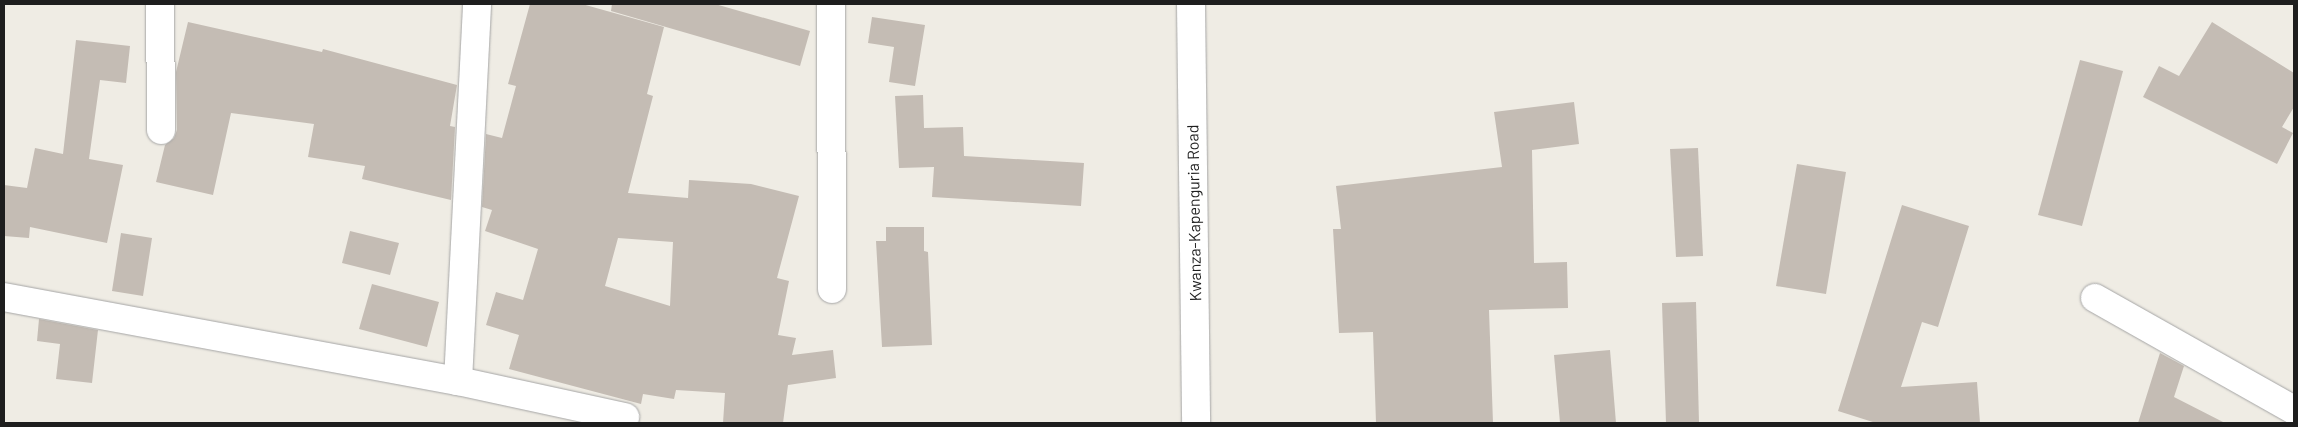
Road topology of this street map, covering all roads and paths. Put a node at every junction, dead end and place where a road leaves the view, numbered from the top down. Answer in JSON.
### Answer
{"nodes":[{"id":1,"x":160,"y":4,"type":"edge"},
{"id":2,"x":477,"y":4,"type":"edge"},
{"id":3,"x":831,"y":4,"type":"edge"},
{"id":4,"x":1191,"y":4,"type":"edge"},
{"id":5,"x":161,"y":130,"type":"dead end"},
{"id":6,"x":832,"y":289,"type":"dead end"},
{"id":7,"x":4,"y":297,"type":"edge"},
{"id":8,"x":2095,"y":298,"type":"dead end"},
{"id":9,"x":458,"y":381,"type":"junction"},
{"id":10,"x":2294,"y":410,"type":"edge"},
{"id":11,"x":625,"y":417,"type":"dead end"},
{"id":12,"x":1196,"y":423,"type":"edge"}],
"edges":[{"from":1,"to":5,"type":"street"},
{"from":2,"to":9,"type":"street"},
{"from":3,"to":6,"type":"street"},
{"from":4,"to":12,"type":"street","name":"Kwanza-Kapenguria Road"},
{"from":7,"to":9,"type":"street"},
{"from":8,"to":10,"type":"street"},
{"from":9,"to":11,"type":"street"}]}
